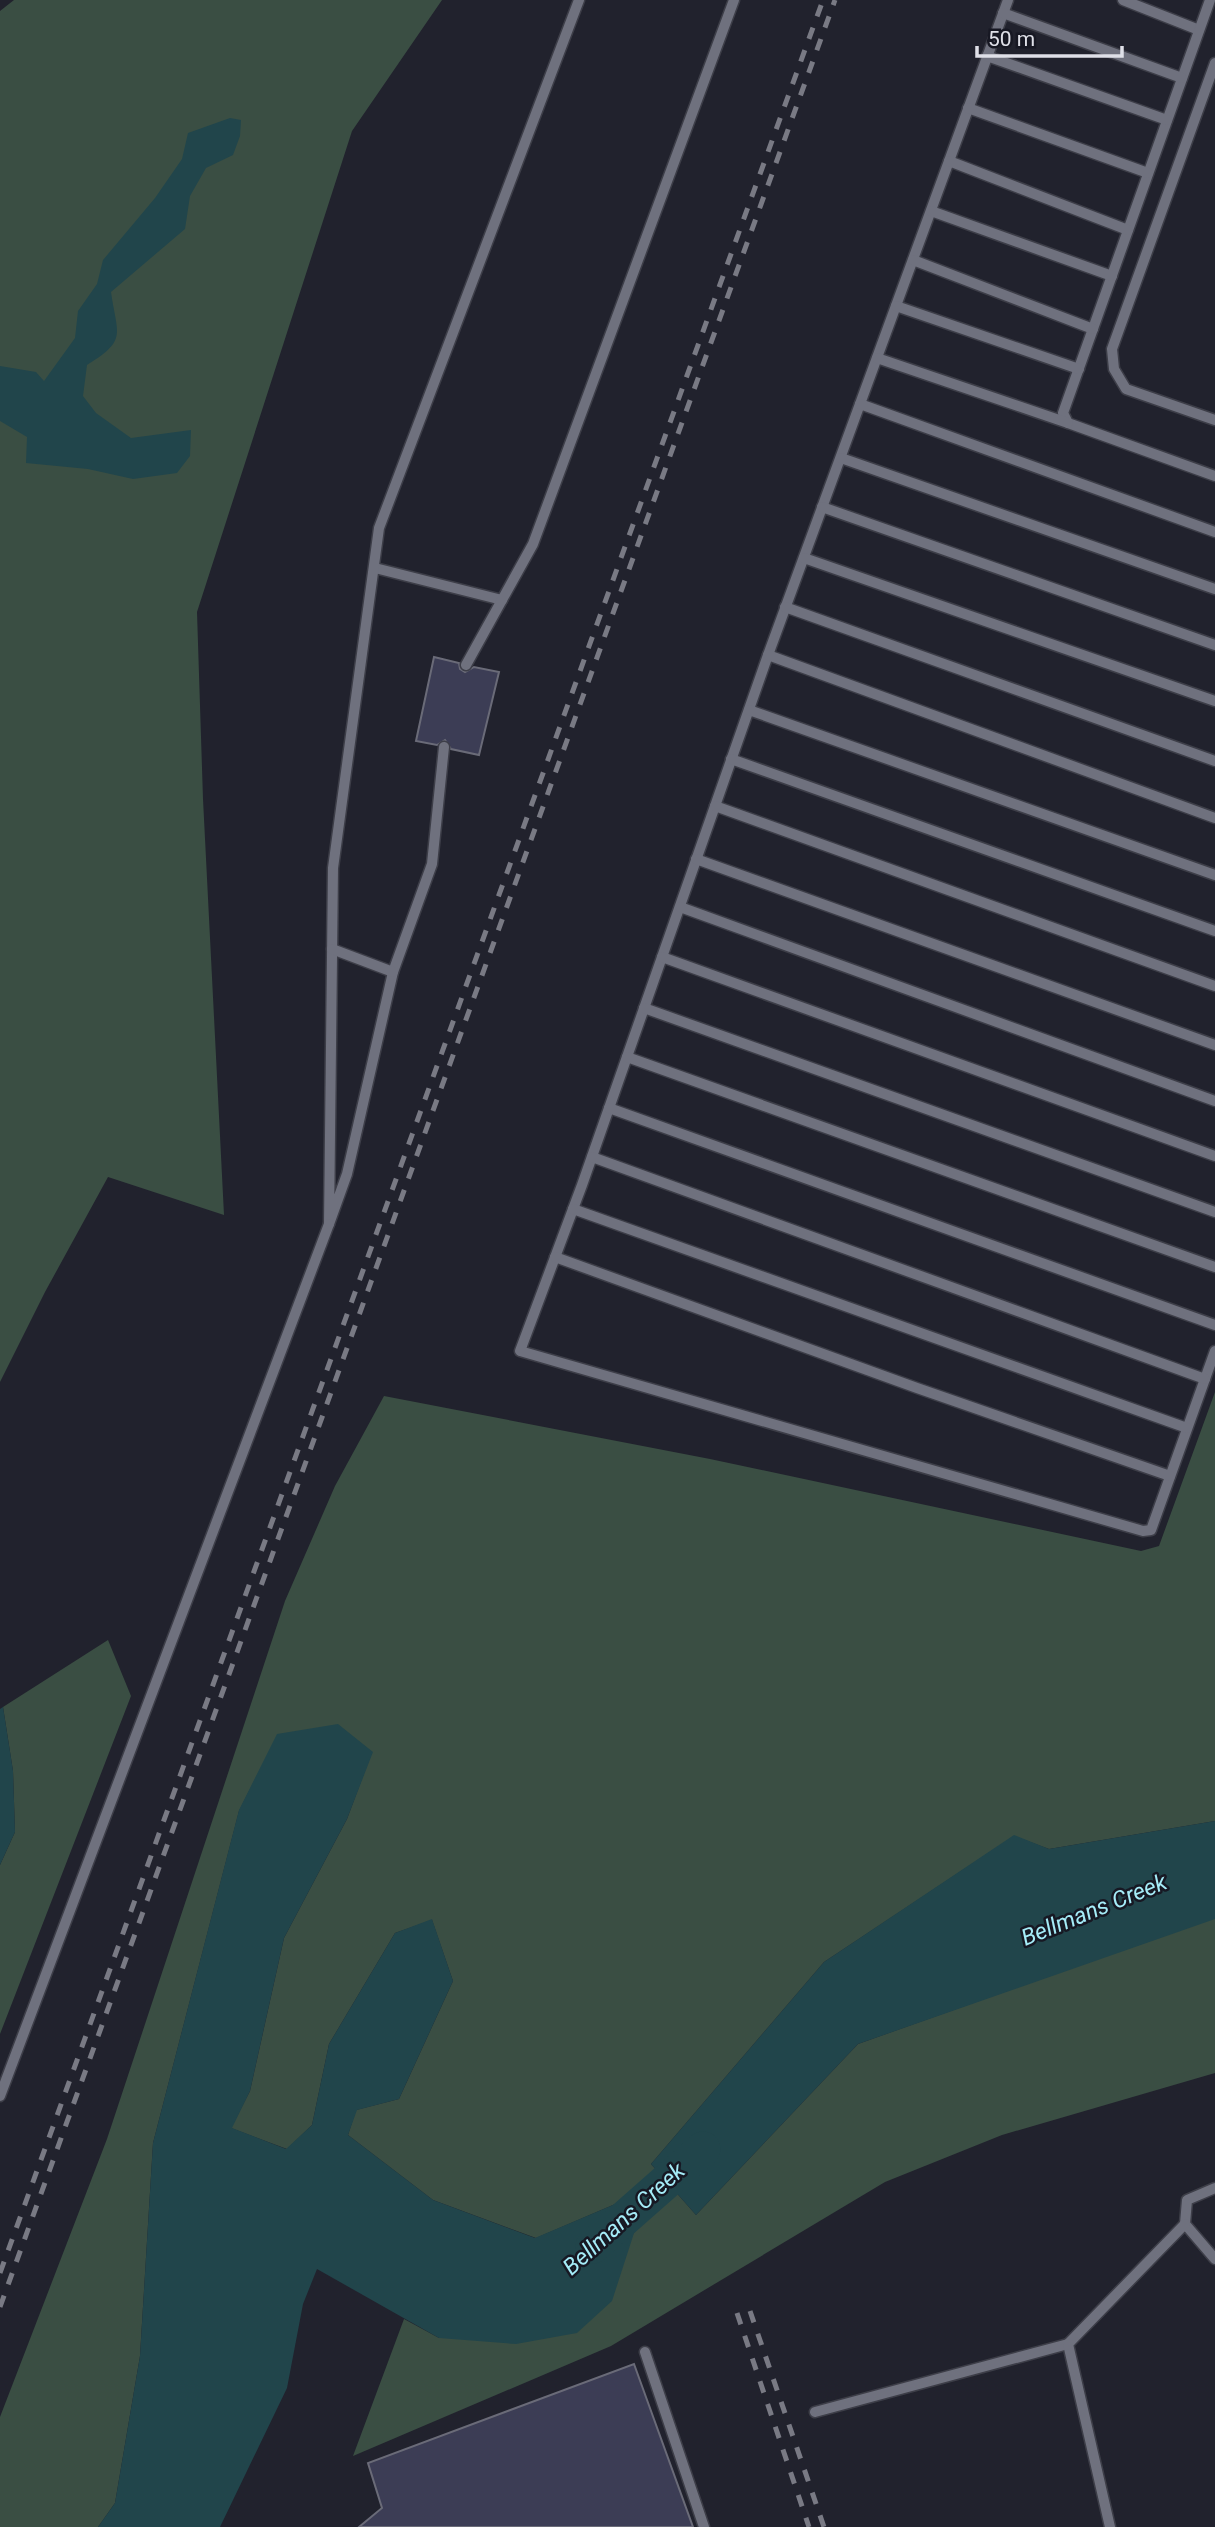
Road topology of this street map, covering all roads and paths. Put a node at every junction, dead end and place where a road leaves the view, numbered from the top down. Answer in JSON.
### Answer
{"nodes":[{"id":1,"x":579,"y":0,"type":"edge"},
{"id":2,"x":734,"y":0,"type":"edge"},
{"id":3,"x":1008,"y":0,"type":"edge"},
{"id":4,"x":1123,"y":0,"type":"edge"},
{"id":5,"x":1210,"y":0,"type":"edge"},
{"id":6,"x":1003,"y":13,"type":"junction"},
{"id":7,"x":1199,"y":30,"type":"junction"},
{"id":8,"x":988,"y":56,"type":"junction"},
{"id":9,"x":1215,"y":63,"type":"edge"},
{"id":10,"x":1182,"y":78,"type":"junction"},
{"id":11,"x":968,"y":108,"type":"junction"},
{"id":12,"x":1167,"y":120,"type":"junction"},
{"id":13,"x":949,"y":161,"type":"junction"},
{"id":14,"x":1148,"y":173,"type":"junction"},
{"id":15,"x":930,"y":211,"type":"junction"},
{"id":16,"x":1128,"y":230,"type":"junction"},
{"id":17,"x":913,"y":260,"type":"junction"},
{"id":18,"x":1112,"y":276,"type":"junction"},
{"id":19,"x":896,"y":306,"type":"junction"},
{"id":20,"x":1093,"y":329,"type":"junction"},
{"id":21,"x":877,"y":358,"type":"junction"},
{"id":22,"x":1079,"y":369,"type":"junction"},
{"id":23,"x":860,"y":404,"type":"junction"},
{"id":24,"x":1215,"y":420,"type":"edge"},
{"id":25,"x":1068,"y":423,"type":"junction"},
{"id":26,"x":841,"y":458,"type":"junction"},
{"id":27,"x":1215,"y":477,"type":"edge"},
{"id":28,"x":822,"y":507,"type":"junction"},
{"id":29,"x":1215,"y":532,"type":"edge"},
{"id":30,"x":804,"y":558,"type":"junction"},
{"id":31,"x":375,"y":568,"type":"junction"},
{"id":32,"x":1215,"y":589,"type":"edge"},
{"id":33,"x":502,"y":600,"type":"junction"},
{"id":34,"x":785,"y":607,"type":"junction"},
{"id":35,"x":1215,"y":645,"type":"edge"},
{"id":36,"x":768,"y":655,"type":"junction"},
{"id":37,"x":466,"y":665,"type":"dead end"},
{"id":38,"x":1215,"y":701,"type":"edge"},
{"id":39,"x":748,"y":710,"type":"junction"},
{"id":40,"x":444,"y":747,"type":"dead end"},
{"id":41,"x":731,"y":760,"type":"junction"},
{"id":42,"x":1215,"y":761,"type":"edge"},
{"id":43,"x":715,"y":806,"type":"junction"},
{"id":44,"x":1215,"y":818,"type":"edge"},
{"id":45,"x":696,"y":859,"type":"junction"},
{"id":46,"x":1215,"y":875,"type":"edge"},
{"id":47,"x":680,"y":907,"type":"junction"},
{"id":48,"x":1215,"y":931,"type":"edge"},
{"id":49,"x":332,"y":948,"type":"junction"},
{"id":50,"x":662,"y":957,"type":"junction"},
{"id":51,"x":393,"y":972,"type":"junction"},
{"id":52,"x":1215,"y":986,"type":"edge"},
{"id":53,"x":645,"y":1008,"type":"junction"},
{"id":54,"x":1215,"y":1045,"type":"edge"},
{"id":55,"x":627,"y":1057,"type":"junction"},
{"id":56,"x":1215,"y":1101,"type":"edge"},
{"id":57,"x":609,"y":1108,"type":"junction"},
{"id":58,"x":1215,"y":1156,"type":"edge"},
{"id":59,"x":592,"y":1157,"type":"junction"},
{"id":60,"x":573,"y":1209,"type":"junction"},
{"id":61,"x":1215,"y":1212,"type":"edge"},
{"id":62,"x":329,"y":1224,"type":"junction"},
{"id":63,"x":555,"y":1257,"type":"junction"},
{"id":64,"x":1215,"y":1267,"type":"edge"},
{"id":65,"x":1215,"y":1325,"type":"edge"},
{"id":66,"x":1215,"y":1351,"type":"edge"},
{"id":67,"x":1205,"y":1379,"type":"junction"},
{"id":68,"x":1188,"y":1428,"type":"junction"},
{"id":69,"x":1170,"y":1476,"type":"junction"},
{"id":70,"x":0,"y":2096,"type":"edge"},
{"id":71,"x":1215,"y":2188,"type":"edge"},
{"id":72,"x":1185,"y":2224,"type":"junction"},
{"id":73,"x":1215,"y":2259,"type":"edge"},
{"id":74,"x":1068,"y":2344,"type":"junction"},
{"id":75,"x":645,"y":2352,"type":"dead end"},
{"id":76,"x":815,"y":2412,"type":"dead end"},
{"id":77,"x":704,"y":2527,"type":"edge"},
{"id":78,"x":1110,"y":2527,"type":"edge"}],
"edges":[{"from":1,"to":31,"type":"lane"},
{"from":2,"to":33,"type":"lane"},
{"from":3,"to":6,"type":"lane"},
{"from":4,"to":7,"type":"lane"},
{"from":5,"to":7,"type":"lane"},
{"from":6,"to":8,"type":"lane"},
{"from":6,"to":10,"type":"lane"},
{"from":7,"to":10,"type":"lane"},
{"from":8,"to":11,"type":"lane"},
{"from":8,"to":12,"type":"lane"},
{"from":9,"to":24,"type":"lane"},
{"from":10,"to":12,"type":"lane"},
{"from":11,"to":13,"type":"lane"},
{"from":11,"to":14,"type":"lane"},
{"from":12,"to":14,"type":"lane"},
{"from":13,"to":15,"type":"lane"},
{"from":13,"to":16,"type":"lane"},
{"from":14,"to":16,"type":"lane"},
{"from":15,"to":17,"type":"lane"},
{"from":15,"to":18,"type":"lane"},
{"from":16,"to":18,"type":"lane"},
{"from":17,"to":19,"type":"lane"},
{"from":17,"to":20,"type":"lane"},
{"from":18,"to":20,"type":"lane"},
{"from":19,"to":21,"type":"lane"},
{"from":19,"to":22,"type":"lane"},
{"from":20,"to":22,"type":"lane"},
{"from":21,"to":23,"type":"lane"},
{"from":21,"to":25,"type":"lane"},
{"from":22,"to":25,"type":"lane"},
{"from":23,"to":26,"type":"lane"},
{"from":23,"to":29,"type":"lane"},
{"from":25,"to":27,"type":"lane"},
{"from":26,"to":28,"type":"lane"},
{"from":26,"to":32,"type":"lane"},
{"from":28,"to":30,"type":"lane"},
{"from":28,"to":35,"type":"lane"},
{"from":30,"to":34,"type":"lane"},
{"from":30,"to":38,"type":"lane"},
{"from":31,"to":33,"type":"lane"},
{"from":31,"to":49,"type":"lane"},
{"from":33,"to":37,"type":"lane"},
{"from":34,"to":36,"type":"lane"},
{"from":34,"to":42,"type":"lane"},
{"from":36,"to":39,"type":"lane"},
{"from":36,"to":44,"type":"lane"},
{"from":39,"to":41,"type":"lane"},
{"from":39,"to":46,"type":"lane"},
{"from":40,"to":51,"type":"lane"},
{"from":41,"to":43,"type":"lane"},
{"from":41,"to":48,"type":"lane"},
{"from":43,"to":45,"type":"lane"},
{"from":43,"to":52,"type":"lane"},
{"from":45,"to":47,"type":"lane"},
{"from":45,"to":54,"type":"lane"},
{"from":47,"to":50,"type":"lane"},
{"from":47,"to":56,"type":"lane"},
{"from":49,"to":51,"type":"lane"},
{"from":49,"to":62,"type":"lane"},
{"from":50,"to":53,"type":"lane"},
{"from":50,"to":58,"type":"lane"},
{"from":51,"to":62,"type":"lane"},
{"from":53,"to":55,"type":"lane"},
{"from":53,"to":61,"type":"lane"},
{"from":55,"to":57,"type":"lane"},
{"from":55,"to":64,"type":"lane"},
{"from":57,"to":59,"type":"lane"},
{"from":57,"to":65,"type":"lane"},
{"from":59,"to":60,"type":"lane"},
{"from":59,"to":67,"type":"lane"},
{"from":60,"to":63,"type":"lane"},
{"from":60,"to":68,"type":"lane"},
{"from":62,"to":70,"type":"lane"},
{"from":63,"to":69,"type":"lane"},
{"from":63,"to":69,"type":"lane"},
{"from":66,"to":67,"type":"lane"},
{"from":67,"to":68,"type":"lane"},
{"from":68,"to":69,"type":"lane"},
{"from":71,"to":72,"type":"lane"},
{"from":72,"to":73,"type":"lane"},
{"from":72,"to":74,"type":"lane"},
{"from":74,"to":76,"type":"lane"},
{"from":74,"to":78,"type":"lane"},
{"from":75,"to":77,"type":"lane"}]}
